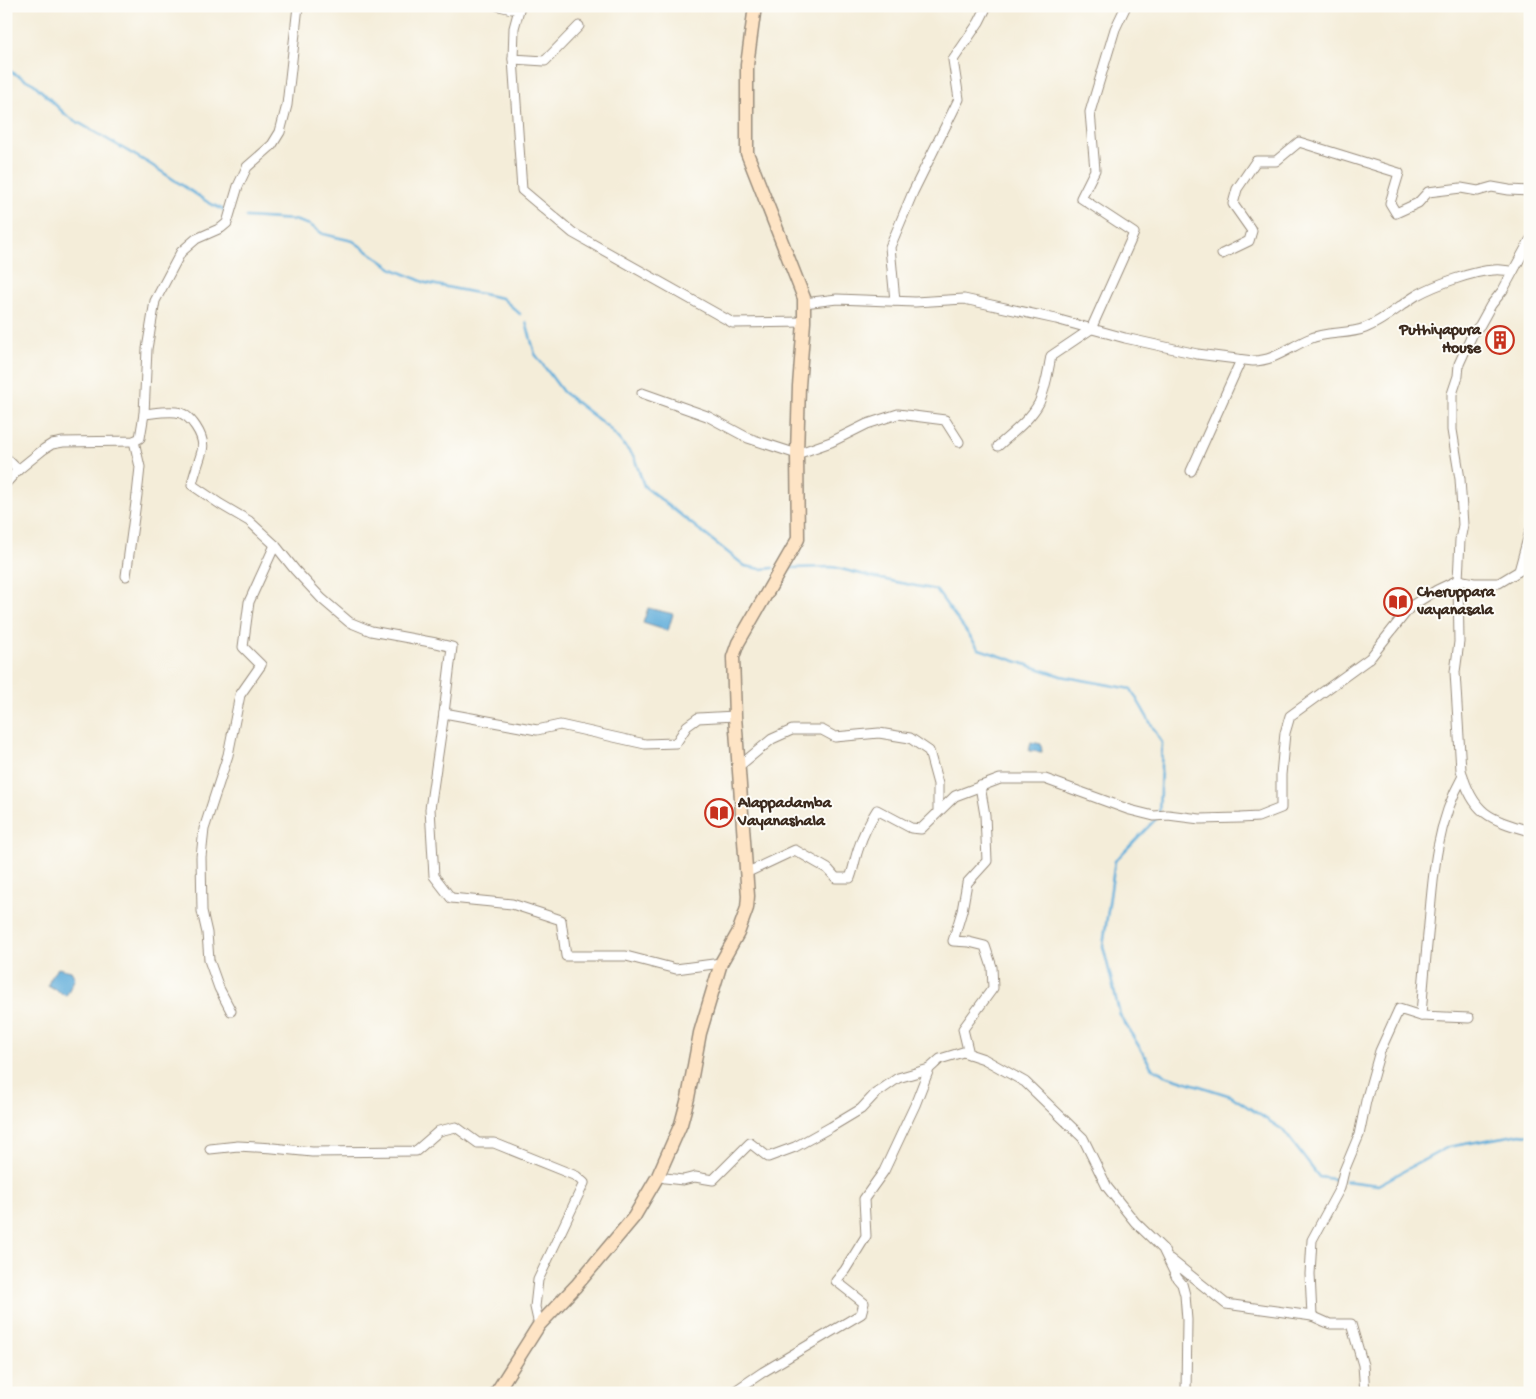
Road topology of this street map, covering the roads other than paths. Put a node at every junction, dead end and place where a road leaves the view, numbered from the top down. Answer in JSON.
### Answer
{"nodes":[{"id":1,"x":298,"y":6,"type":"edge"},
{"id":2,"x":499,"y":6,"type":"edge"},
{"id":3,"x":755,"y":6,"type":"edge"},
{"id":4,"x":987,"y":6,"type":"edge"},
{"id":5,"x":1126,"y":6,"type":"edge"},
{"id":6,"x":516,"y":8,"type":"edge"},
{"id":7,"x":579,"y":26,"type":"dead end"},
{"id":8,"x":513,"y":59,"type":"junction"},
{"id":9,"x":1530,"y":191,"type":"edge"},
{"id":10,"x":1530,"y":240,"type":"edge"},
{"id":11,"x":1222,"y":254,"type":"dead end"},
{"id":12,"x":1513,"y":272,"type":"junction"},
{"id":13,"x":895,"y":301,"type":"junction"},
{"id":14,"x":804,"y":303,"type":"junction"},
{"id":15,"x":804,"y":322,"type":"junction"},
{"id":16,"x":1091,"y":329,"type":"junction"},
{"id":17,"x":1241,"y":360,"type":"junction"},
{"id":18,"x":642,"y":393,"type":"dead end"},
{"id":19,"x":144,"y":414,"type":"junction"},
{"id":20,"x":134,"y":441,"type":"junction"},
{"id":21,"x":959,"y":442,"type":"dead end"},
{"id":22,"x":998,"y":446,"type":"dead end"},
{"id":23,"x":797,"y":454,"type":"junction"},
{"id":24,"x":6,"y":458,"type":"edge"},
{"id":25,"x":18,"y":470,"type":"junction"},
{"id":26,"x":1191,"y":470,"type":"dead end"},
{"id":27,"x":6,"y":483,"type":"edge"},
{"id":28,"x":1530,"y":531,"type":"edge"},
{"id":29,"x":275,"y":545,"type":"junction"},
{"id":30,"x":1520,"y":569,"type":"junction"},
{"id":31,"x":1530,"y":571,"type":"edge"},
{"id":32,"x":126,"y":576,"type":"dead end"},
{"id":33,"x":1458,"y":580,"type":"junction"},
{"id":34,"x":444,"y":712,"type":"junction"},
{"id":35,"x":735,"y":716,"type":"junction"},
{"id":36,"x":738,"y":767,"type":"junction"},
{"id":37,"x":1462,"y":776,"type":"junction"},
{"id":38,"x":980,"y":786,"type":"junction"},
{"id":39,"x":938,"y":811,"type":"junction"},
{"id":40,"x":1530,"y":831,"type":"edge"},
{"id":41,"x":746,"y":873,"type":"junction"},
{"id":42,"x":721,"y":963,"type":"junction"},
{"id":43,"x":231,"y":1011,"type":"dead end"},
{"id":44,"x":1421,"y":1016,"type":"junction"},
{"id":45,"x":1469,"y":1018,"type":"dead end"},
{"id":46,"x":969,"y":1054,"type":"junction"},
{"id":47,"x":929,"y":1069,"type":"junction"},
{"id":48,"x":210,"y":1149,"type":"dead end"},
{"id":49,"x":658,"y":1176,"type":"junction"},
{"id":50,"x":1166,"y":1256,"type":"junction"},
{"id":51,"x":1312,"y":1316,"type":"junction"},
{"id":52,"x":539,"y":1325,"type":"junction"},
{"id":53,"x":496,"y":1393,"type":"edge"},
{"id":54,"x":732,"y":1393,"type":"edge"},
{"id":55,"x":1186,"y":1393,"type":"edge"},
{"id":56,"x":1365,"y":1393,"type":"edge"}],
"edges":[{"from":1,"to":19,"type":"street"},
{"from":2,"to":6,"type":"street"},
{"from":3,"to":14,"type":"street"},
{"from":4,"to":13,"type":"street"},
{"from":5,"to":16,"type":"street"},
{"from":6,"to":8,"type":"street"},
{"from":7,"to":8,"type":"street"},
{"from":8,"to":15,"type":"street"},
{"from":9,"to":11,"type":"street"},
{"from":10,"to":12,"type":"street"},
{"from":12,"to":17,"type":"street"},
{"from":12,"to":33,"type":"street"},
{"from":13,"to":14,"type":"street"},
{"from":13,"to":16,"type":"street"},
{"from":14,"to":15,"type":"street"},
{"from":15,"to":23,"type":"street"},
{"from":16,"to":17,"type":"street"},
{"from":16,"to":22,"type":"street"},
{"from":17,"to":26,"type":"street"},
{"from":18,"to":23,"type":"street"},
{"from":19,"to":20,"type":"street"},
{"from":19,"to":29,"type":"street"},
{"from":20,"to":25,"type":"street"},
{"from":20,"to":32,"type":"street"},
{"from":21,"to":23,"type":"street"},
{"from":23,"to":35,"type":"street"},
{"from":24,"to":25,"type":"street"},
{"from":25,"to":27,"type":"street"},
{"from":28,"to":30,"type":"street"},
{"from":29,"to":34,"type":"street"},
{"from":29,"to":43,"type":"street"},
{"from":30,"to":31,"type":"street"},
{"from":30,"to":33,"type":"street"},
{"from":33,"to":37,"type":"street"},
{"from":33,"to":38,"type":"street"},
{"from":34,"to":35,"type":"street"},
{"from":34,"to":42,"type":"street"},
{"from":35,"to":36,"type":"street"},
{"from":36,"to":39,"type":"street"},
{"from":36,"to":41,"type":"street"},
{"from":37,"to":40,"type":"street"},
{"from":37,"to":44,"type":"street"},
{"from":38,"to":39,"type":"street"},
{"from":38,"to":46,"type":"street"},
{"from":39,"to":41,"type":"street"},
{"from":41,"to":42,"type":"street"},
{"from":42,"to":49,"type":"street"},
{"from":44,"to":45,"type":"street"},
{"from":44,"to":51,"type":"street"},
{"from":46,"to":47,"type":"street"},
{"from":46,"to":50,"type":"street"},
{"from":47,"to":49,"type":"street"},
{"from":47,"to":54,"type":"street"},
{"from":48,"to":52,"type":"street"},
{"from":49,"to":52,"type":"street"},
{"from":50,"to":51,"type":"street"},
{"from":50,"to":55,"type":"street"},
{"from":51,"to":56,"type":"street"},
{"from":52,"to":53,"type":"street"}]}
